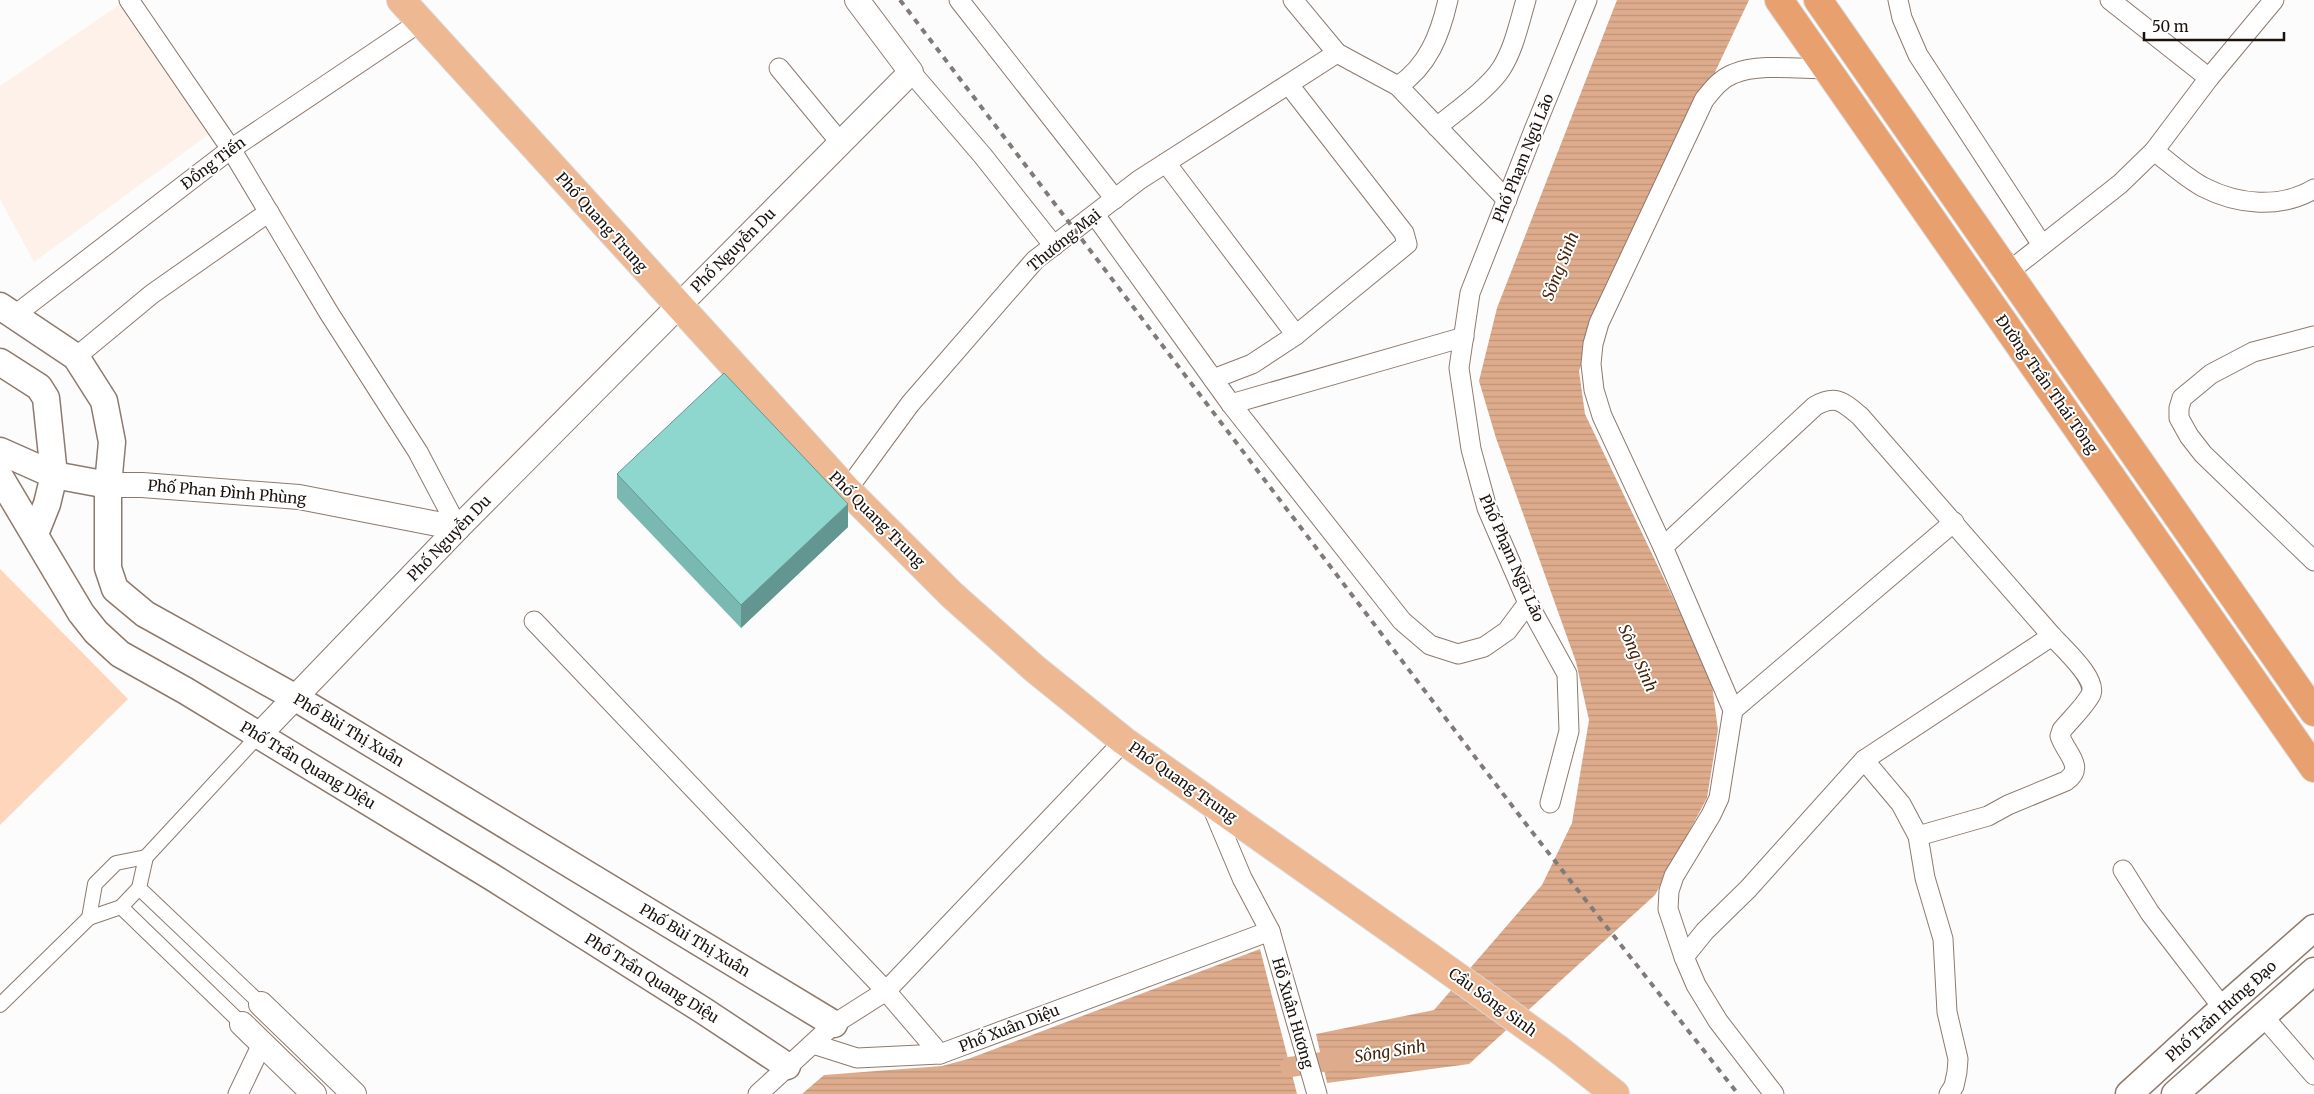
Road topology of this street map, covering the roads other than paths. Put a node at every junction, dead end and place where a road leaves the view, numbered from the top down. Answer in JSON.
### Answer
{"nodes":[{"id":1,"x":128,"y":0,"type":"edge"},
{"id":2,"x":401,"y":0,"type":"edge"},
{"id":3,"x":858,"y":0,"type":"edge"},
{"id":4,"x":959,"y":0,"type":"edge"},
{"id":5,"x":1294,"y":0,"type":"edge"},
{"id":6,"x":1448,"y":0,"type":"edge"},
{"id":7,"x":1526,"y":0,"type":"edge"},
{"id":8,"x":1588,"y":0,"type":"edge"},
{"id":9,"x":1818,"y":0,"type":"edge"},
{"id":10,"x":1898,"y":0,"type":"edge"},
{"id":11,"x":2110,"y":0,"type":"edge"},
{"id":12,"x":2274,"y":0,"type":"edge"},
{"id":13,"x":1780,"y":2,"type":"edge"},
{"id":14,"x":420,"y":22,"type":"junction"},
{"id":15,"x":1338,"y":53,"type":"junction"},
{"id":16,"x":779,"y":68,"type":"dead end"},
{"id":17,"x":1827,"y":69,"type":"junction"},
{"id":18,"x":911,"y":72,"type":"junction"},
{"id":19,"x":2209,"y":78,"type":"junction"},
{"id":20,"x":1289,"y":85,"type":"junction"},
{"id":21,"x":1398,"y":86,"type":"junction"},
{"id":22,"x":1437,"y":127,"type":"junction"},
{"id":23,"x":840,"y":142,"type":"junction"},
{"id":24,"x":231,"y":148,"type":"junction"},
{"id":25,"x":2154,"y":150,"type":"junction"},
{"id":26,"x":1166,"y":163,"type":"junction"},
{"id":27,"x":2314,"y":190,"type":"edge"},
{"id":28,"x":1115,"y":199,"type":"junction"},
{"id":29,"x":1507,"y":200,"type":"junction"},
{"id":30,"x":269,"y":212,"type":"junction"},
{"id":31,"x":1095,"y":215,"type":"junction"},
{"id":32,"x":2042,"y":245,"type":"junction"},
{"id":33,"x":1054,"y":246,"type":"junction"},
{"id":34,"x":2006,"y":273,"type":"junction"},
{"id":35,"x":677,"y":306,"type":"junction"},
{"id":36,"x":8,"y":310,"type":"edge"},
{"id":37,"x":1296,"y":335,"type":"junction"},
{"id":38,"x":2314,"y":336,"type":"edge"},
{"id":39,"x":1464,"y":337,"type":"junction"},
{"id":40,"x":76,"y":357,"type":"junction"},
{"id":41,"x":0,"y":362,"type":"edge"},
{"id":42,"x":1213,"y":379,"type":"junction"},
{"id":43,"x":1231,"y":404,"type":"junction"},
{"id":44,"x":0,"y":450,"type":"edge"},
{"id":45,"x":54,"y":475,"type":"junction"},
{"id":46,"x":0,"y":477,"type":"edge"},
{"id":47,"x":108,"y":485,"type":"junction"},
{"id":48,"x":847,"y":490,"type":"junction"},
{"id":49,"x":0,"y":498,"type":"edge"},
{"id":50,"x":1954,"y":522,"type":"junction"},
{"id":51,"x":29,"y":524,"type":"junction"},
{"id":52,"x":458,"y":528,"type":"junction"},
{"id":53,"x":1663,"y":547,"type":"junction"},
{"id":54,"x":2314,"y":561,"type":"edge"},
{"id":55,"x":1528,"y":603,"type":"junction"},
{"id":56,"x":534,"y":621,"type":"dead end"},
{"id":57,"x":2052,"y":636,"type":"junction"},
{"id":58,"x":296,"y":698,"type":"junction"},
{"id":59,"x":1733,"y":710,"type":"junction"},
{"id":60,"x":2314,"y":712,"type":"edge"},
{"id":61,"x":260,"y":735,"type":"junction"},
{"id":62,"x":1124,"y":741,"type":"junction"},
{"id":63,"x":1864,"y":760,"type":"junction"},
{"id":64,"x":2314,"y":768,"type":"edge"},
{"id":65,"x":1208,"y":799,"type":"junction"},
{"id":66,"x":1550,"y":803,"type":"dead end"},
{"id":67,"x":1918,"y":836,"type":"junction"},
{"id":68,"x":146,"y":857,"type":"junction"},
{"id":69,"x":2123,"y":870,"type":"dead end"},
{"id":70,"x":139,"y":888,"type":"junction"},
{"id":71,"x":121,"y":907,"type":"junction"},
{"id":72,"x":89,"y":918,"type":"junction"},
{"id":73,"x":2314,"y":928,"type":"edge"},
{"id":74,"x":1270,"y":931,"type":"junction"},
{"id":75,"x":1427,"y":955,"type":"joint"},
{"id":76,"x":1684,"y":957,"type":"junction"},
{"id":77,"x":2314,"y":970,"type":"edge"},
{"id":78,"x":886,"y":991,"type":"junction"},
{"id":79,"x":261,"y":1004,"type":"joint"},
{"id":80,"x":0,"y":1005,"type":"edge"},
{"id":81,"x":2223,"y":1008,"type":"junction"},
{"id":82,"x":2263,"y":1016,"type":"junction"},
{"id":83,"x":242,"y":1024,"type":"joint"},
{"id":84,"x":834,"y":1024,"type":"junction"},
{"id":85,"x":301,"y":1043,"type":"junction"},
{"id":86,"x":262,"y":1044,"type":"junction"},
{"id":87,"x":813,"y":1044,"type":"junction"},
{"id":88,"x":940,"y":1054,"type":"junction"},
{"id":89,"x":858,"y":1058,"type":"junction"},
{"id":90,"x":283,"y":1065,"type":"junction"},
{"id":91,"x":787,"y":1066,"type":"junction"},
{"id":92,"x":2314,"y":1075,"type":"edge"},
{"id":93,"x":1314,"y":1086,"type":"edge"},
{"id":94,"x":308,"y":1091,"type":"edge"},
{"id":95,"x":238,"y":1094,"type":"edge"},
{"id":96,"x":354,"y":1094,"type":"edge"},
{"id":97,"x":758,"y":1094,"type":"edge"},
{"id":98,"x":1615,"y":1094,"type":"edge"},
{"id":99,"x":1774,"y":1094,"type":"edge"},
{"id":100,"x":1949,"y":1094,"type":"edge"},
{"id":101,"x":2129,"y":1094,"type":"edge"},
{"id":102,"x":2175,"y":1094,"type":"edge"}],
"edges":[{"from":1,"to":24,"type":"street"},
{"from":2,"to":14,"type":"main road","name":"Phố Quang Trung"},
{"from":3,"to":18,"type":"street"},
{"from":4,"to":28,"type":"street"},
{"from":5,"to":15,"type":"street"},
{"from":6,"to":21,"type":"street"},
{"from":7,"to":22,"type":"street"},
{"from":8,"to":29,"type":"street","name":"Phố Phạm Ngũ Lão"},
{"from":9,"to":34,"type":"highway","name":"Đường Trần Thái Tông"},
{"from":10,"to":32,"type":"street"},
{"from":11,"to":19,"type":"street"},
{"from":12,"to":19,"type":"street"},
{"from":13,"to":17,"type":"highway","name":"Đường Trần Thái Tông"},
{"from":14,"to":24,"type":"street","name":"Đồng Tiến"},
{"from":14,"to":35,"type":"main road","name":"Phố Quang Trung"},
{"from":15,"to":20,"type":"street","name":"Thương Mại"},
{"from":15,"to":21,"type":"street"},
{"from":16,"to":23,"type":"street"},
{"from":17,"to":53,"type":"street"},
{"from":17,"to":64,"type":"highway","name":"Đường Trần Thái Tông"},
{"from":18,"to":23,"type":"street","name":"Phố Nguyễn Du"},
{"from":18,"to":33,"type":"street"},
{"from":19,"to":25,"type":"street"},
{"from":20,"to":26,"type":"street","name":"Thương Mại"},
{"from":20,"to":37,"type":"street"},
{"from":21,"to":22,"type":"street"},
{"from":22,"to":29,"type":"street"},
{"from":23,"to":35,"type":"street","name":"Phố Nguyễn Du"},
{"from":24,"to":30,"type":"street"},
{"from":24,"to":36,"type":"street","name":"Đồng Tiến"},
{"from":25,"to":27,"type":"street"},
{"from":25,"to":32,"type":"street"},
{"from":26,"to":28,"type":"street","name":"Thương Mại"},
{"from":26,"to":37,"type":"street"},
{"from":28,"to":31,"type":"street","name":"Thương Mại"},
{"from":29,"to":39,"type":"street","name":"Phố Phạm Ngũ Lão"},
{"from":30,"to":40,"type":"street"},
{"from":30,"to":52,"type":"street"},
{"from":31,"to":33,"type":"street","name":"Thương Mại"},
{"from":31,"to":42,"type":"street"},
{"from":32,"to":34,"type":"street"},
{"from":33,"to":48,"type":"street","name":"Thương Mại"},
{"from":34,"to":60,"type":"highway","name":"Đường Trần Thái Tông"},
{"from":35,"to":48,"type":"main road","name":"Phố Quang Trung"},
{"from":35,"to":52,"type":"street","name":"Phố Nguyễn Du"},
{"from":36,"to":40,"type":"main road","name":"Phố Bùi Thị Xuân"},
{"from":37,"to":42,"type":"street"},
{"from":38,"to":54,"type":"street"},
{"from":39,"to":43,"type":"street"},
{"from":39,"to":55,"type":"street","name":"Phố Phạm Ngũ Lão"},
{"from":40,"to":47,"type":"main road","name":"Phố Bùi Thị Xuân"},
{"from":41,"to":45,"type":"main road"},
{"from":42,"to":43,"type":"street"},
{"from":43,"to":55,"type":"street"},
{"from":44,"to":45,"type":"main road","name":"Phố Phan Đình Phùng"},
{"from":45,"to":47,"type":"main road","name":"Phố Phan Đình Phùng"},
{"from":45,"to":51,"type":"main road"},
{"from":46,"to":51,"type":"main road","name":"Phố Trần Quang Diệu"},
{"from":47,"to":52,"type":"street","name":"Phố Phan Đình Phùng"},
{"from":47,"to":58,"type":"main road","name":"Phố Bùi Thị Xuân"},
{"from":48,"to":62,"type":"main road","name":"Phố Quang Trung"},
{"from":49,"to":51,"type":"main road"},
{"from":50,"to":53,"type":"street"},
{"from":50,"to":57,"type":"street"},
{"from":50,"to":59,"type":"street"},
{"from":51,"to":61,"type":"main road","name":"Phố Trần Quang Diệu"},
{"from":52,"to":58,"type":"street","name":"Phố Nguyễn Du"},
{"from":53,"to":59,"type":"street"},
{"from":55,"to":66,"type":"street","name":"Phố Phạm Ngũ Lão"},
{"from":56,"to":78,"type":"street"},
{"from":57,"to":63,"type":"street"},
{"from":57,"to":67,"type":"street"},
{"from":58,"to":61,"type":"street","name":"Phố Nguyễn Du"},
{"from":58,"to":84,"type":"main road","name":"Phố Bùi Thị Xuân"},
{"from":59,"to":76,"type":"street"},
{"from":61,"to":68,"type":"street","name":"Phố Nguyễn Du"},
{"from":61,"to":91,"type":"main road","name":"Phố Trần Quang Diệu"},
{"from":62,"to":65,"type":"main road","name":"Phố Quang Trung"},
{"from":62,"to":78,"type":"street"},
{"from":63,"to":67,"type":"street"},
{"from":63,"to":76,"type":"street"},
{"from":65,"to":74,"type":"street","name":"Hồ Xuân Hương"},
{"from":65,"to":75,"type":"main road","name":"Phố Quang Trung"},
{"from":67,"to":100,"type":"street"},
{"from":68,"to":70,"type":"street"},
{"from":68,"to":72,"type":"street"},
{"from":69,"to":81,"type":"street"},
{"from":70,"to":71,"type":"street"},
{"from":70,"to":79,"type":"street"},
{"from":71,"to":72,"type":"street"},
{"from":71,"to":83,"type":"street"},
{"from":72,"to":80,"type":"street"},
{"from":73,"to":81,"type":"main road","name":"Phố Trần Hưng Đạo"},
{"from":74,"to":88,"type":"street","name":"Phố Xuân Diệu"},
{"from":74,"to":93,"type":"street","name":"Hồ Xuân Hương"},
{"from":75,"to":98,"type":"main road","name":"Cầu Sông Sinh"},
{"from":76,"to":99,"type":"street"},
{"from":77,"to":82,"type":"main road","name":"Phố Trần Hưng Đạo"},
{"from":78,"to":84,"type":"street"},
{"from":78,"to":88,"type":"street"},
{"from":79,"to":85,"type":"street"},
{"from":81,"to":101,"type":"main road","name":"Phố Trần Hưng Đạo"},
{"from":82,"to":92,"type":"street"},
{"from":82,"to":102,"type":"main road","name":"Phố Trần Hưng Đạo"},
{"from":83,"to":86,"type":"street"},
{"from":84,"to":87,"type":"street"},
{"from":84,"to":89,"type":"street","name":"Phố Bùi Thị Xuân"},
{"from":85,"to":90,"type":"street"},
{"from":85,"to":96,"type":"street"},
{"from":86,"to":90,"type":"street"},
{"from":86,"to":95,"type":"street"},
{"from":87,"to":89,"type":"street","name":"Phố Xuân Diệu"},
{"from":87,"to":91,"type":"street"},
{"from":88,"to":89,"type":"street","name":"Phố Xuân Diệu"},
{"from":90,"to":94,"type":"street"},
{"from":91,"to":97,"type":"street"}]}
